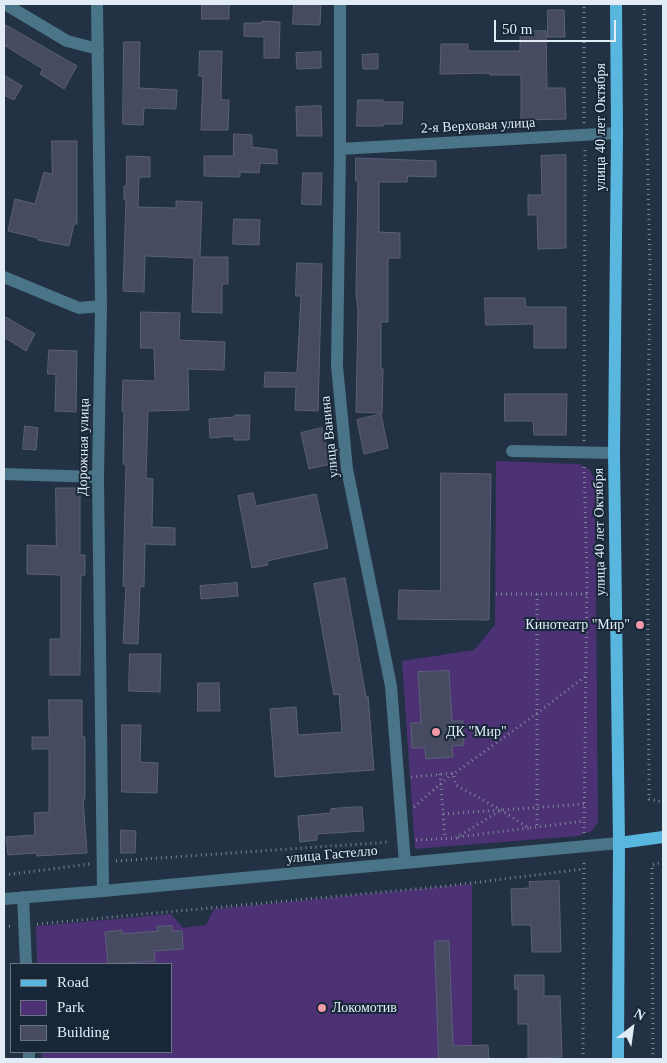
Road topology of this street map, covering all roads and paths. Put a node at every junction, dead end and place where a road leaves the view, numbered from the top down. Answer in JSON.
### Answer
{"nodes":[{"id":1,"x":5,"y":4,"type":"edge"},
{"id":2,"x":97,"y":4,"type":"edge"},
{"id":3,"x":340,"y":4,"type":"edge"},
{"id":4,"x":584,"y":4,"type":"edge"},
{"id":5,"x":616,"y":4,"type":"edge"},
{"id":6,"x":644,"y":4,"type":"edge"},
{"id":7,"x":98,"y":49,"type":"junction"},
{"id":8,"x":616,"y":133,"type":"junction"},
{"id":9,"x":584,"y":135,"type":"junction"},
{"id":10,"x":340,"y":149,"type":"junction"},
{"id":11,"x":4,"y":277,"type":"edge"},
{"id":12,"x":101,"y":306,"type":"junction"},
{"id":13,"x":512,"y":451,"type":"dead end"},
{"id":14,"x":584,"y":452,"type":"junction"},
{"id":15,"x":614,"y":453,"type":"junction"},
{"id":16,"x":4,"y":474,"type":"edge"},
{"id":17,"x":98,"y":477,"type":"junction"},
{"id":18,"x":496,"y":594,"type":"dead end"},
{"id":19,"x":537,"y":594,"type":"junction"},
{"id":20,"x":587,"y":594,"type":"junction"},
{"id":21,"x":587,"y":675,"type":"junction"},
{"id":22,"x":536,"y":714,"type":"junction"},
{"id":23,"x":453,"y":773,"type":"junction"},
{"id":24,"x":440,"y":774,"type":"junction"},
{"id":25,"x":398,"y":778,"type":"junction"},
{"id":26,"x":441,"y":784,"type":"junction"},
{"id":27,"x":663,"y":802,"type":"edge"},
{"id":28,"x":584,"y":804,"type":"junction"},
{"id":29,"x":536,"y":808,"type":"junction"},
{"id":30,"x":501,"y":810,"type":"junction"},
{"id":31,"x":443,"y":814,"type":"junction"},
{"id":32,"x":402,"y":818,"type":"junction"},
{"id":33,"x":584,"y":821,"type":"junction"},
{"id":34,"x":537,"y":827,"type":"junction"},
{"id":35,"x":529,"y":828,"type":"junction"},
{"id":36,"x":663,"y":837,"type":"edge"},
{"id":37,"x":445,"y":838,"type":"junction"},
{"id":38,"x":456,"y":838,"type":"junction"},
{"id":39,"x":404,"y":841,"type":"junction"},
{"id":40,"x":619,"y":843,"type":"junction"},
{"id":41,"x":584,"y":847,"type":"junction"},
{"id":42,"x":102,"y":862,"type":"junction"},
{"id":43,"x":663,"y":862,"type":"edge"},
{"id":44,"x":405,"y":863,"type":"junction"},
{"id":45,"x":584,"y":870,"type":"junction"},
{"id":46,"x":4,"y":875,"type":"edge"},
{"id":47,"x":103,"y":891,"type":"junction"},
{"id":48,"x":23,"y":897,"type":"junction"},
{"id":49,"x":4,"y":899,"type":"edge"},
{"id":50,"x":24,"y":925,"type":"junction"},
{"id":51,"x":4,"y":927,"type":"edge"},
{"id":52,"x":26,"y":963,"type":"edge"},
{"id":53,"x":583,"y":1059,"type":"edge"},
{"id":54,"x":618,"y":1059,"type":"edge"},
{"id":55,"x":653,"y":1059,"type":"edge"}],
"edges":[{"from":1,"to":7,"type":"street"},
{"from":2,"to":7,"type":"street","name":"Дорожная улица"},
{"from":3,"to":10,"type":"street","name":"улица Ванина"},
{"from":4,"to":9,"type":"path"},
{"from":5,"to":8,"type":"main road","name":"улица 40 лет Октября"},
{"from":6,"to":27,"type":"path"},
{"from":7,"to":12,"type":"street","name":"Дорожная улица"},
{"from":8,"to":9,"type":"street","name":"2-я Верховая улица"},
{"from":8,"to":15,"type":"main road","name":"улица 40 лет Октября"},
{"from":9,"to":10,"type":"street","name":"2-я Верховая улица"},
{"from":9,"to":14,"type":"path"},
{"from":10,"to":25,"type":"street","name":"улица Ванина"},
{"from":11,"to":12,"type":"street"},
{"from":12,"to":17,"type":"street","name":"Дорожная улица"},
{"from":13,"to":14,"type":"street"},
{"from":14,"to":15,"type":"street"},
{"from":14,"to":20,"type":"path"},
{"from":15,"to":40,"type":"main road","name":"улица 40 лет Октября"},
{"from":16,"to":17,"type":"street"},
{"from":17,"to":42,"type":"street","name":"Дорожная улица"},
{"from":18,"to":19,"type":"path"},
{"from":19,"to":20,"type":"path"},
{"from":19,"to":22,"type":"path"},
{"from":20,"to":21,"type":"path"},
{"from":21,"to":22,"type":"path"},
{"from":21,"to":28,"type":"path"},
{"from":22,"to":23,"type":"path"},
{"from":22,"to":29,"type":"path"},
{"from":23,"to":24,"type":"path"},
{"from":23,"to":26,"type":"path"},
{"from":23,"to":30,"type":"path"},
{"from":24,"to":25,"type":"path"},
{"from":24,"to":26,"type":"path"},
{"from":25,"to":32,"type":"street","name":"улица Ванина"},
{"from":26,"to":31,"type":"path"},
{"from":26,"to":32,"type":"path"},
{"from":28,"to":29,"type":"path"},
{"from":28,"to":33,"type":"path"},
{"from":29,"to":30,"type":"path"},
{"from":29,"to":34,"type":"path"},
{"from":30,"to":31,"type":"path"},
{"from":30,"to":35,"type":"path"},
{"from":30,"to":38,"type":"path"},
{"from":31,"to":37,"type":"path"},
{"from":32,"to":39,"type":"street","name":"улица Ванина"},
{"from":33,"to":34,"type":"path"},
{"from":33,"to":41,"type":"path"},
{"from":34,"to":35,"type":"path"},
{"from":35,"to":38,"type":"path"},
{"from":36,"to":40,"type":"main road","name":"улица Гастелло"},
{"from":37,"to":38,"type":"path"},
{"from":37,"to":39,"type":"path"},
{"from":39,"to":42,"type":"path"},
{"from":39,"to":44,"type":"street","name":"улица Ванина"},
{"from":40,"to":41,"type":"street","name":"улица Гастелло"},
{"from":40,"to":54,"type":"main road","name":"улица 40 лет Октября"},
{"from":41,"to":44,"type":"street","name":"улица Гастелло"},
{"from":41,"to":45,"type":"path"},
{"from":42,"to":46,"type":"path"},
{"from":42,"to":47,"type":"street","name":"Дорожная улица"},
{"from":43,"to":55,"type":"path"},
{"from":44,"to":47,"type":"street","name":"улица Гастелло"},
{"from":45,"to":50,"type":"path"},
{"from":45,"to":53,"type":"path"},
{"from":47,"to":48,"type":"street","name":"улица Гастелло"},
{"from":48,"to":49,"type":"street","name":"улица Гастелло"},
{"from":48,"to":50,"type":"street"},
{"from":50,"to":51,"type":"path"},
{"from":50,"to":52,"type":"street"}]}
